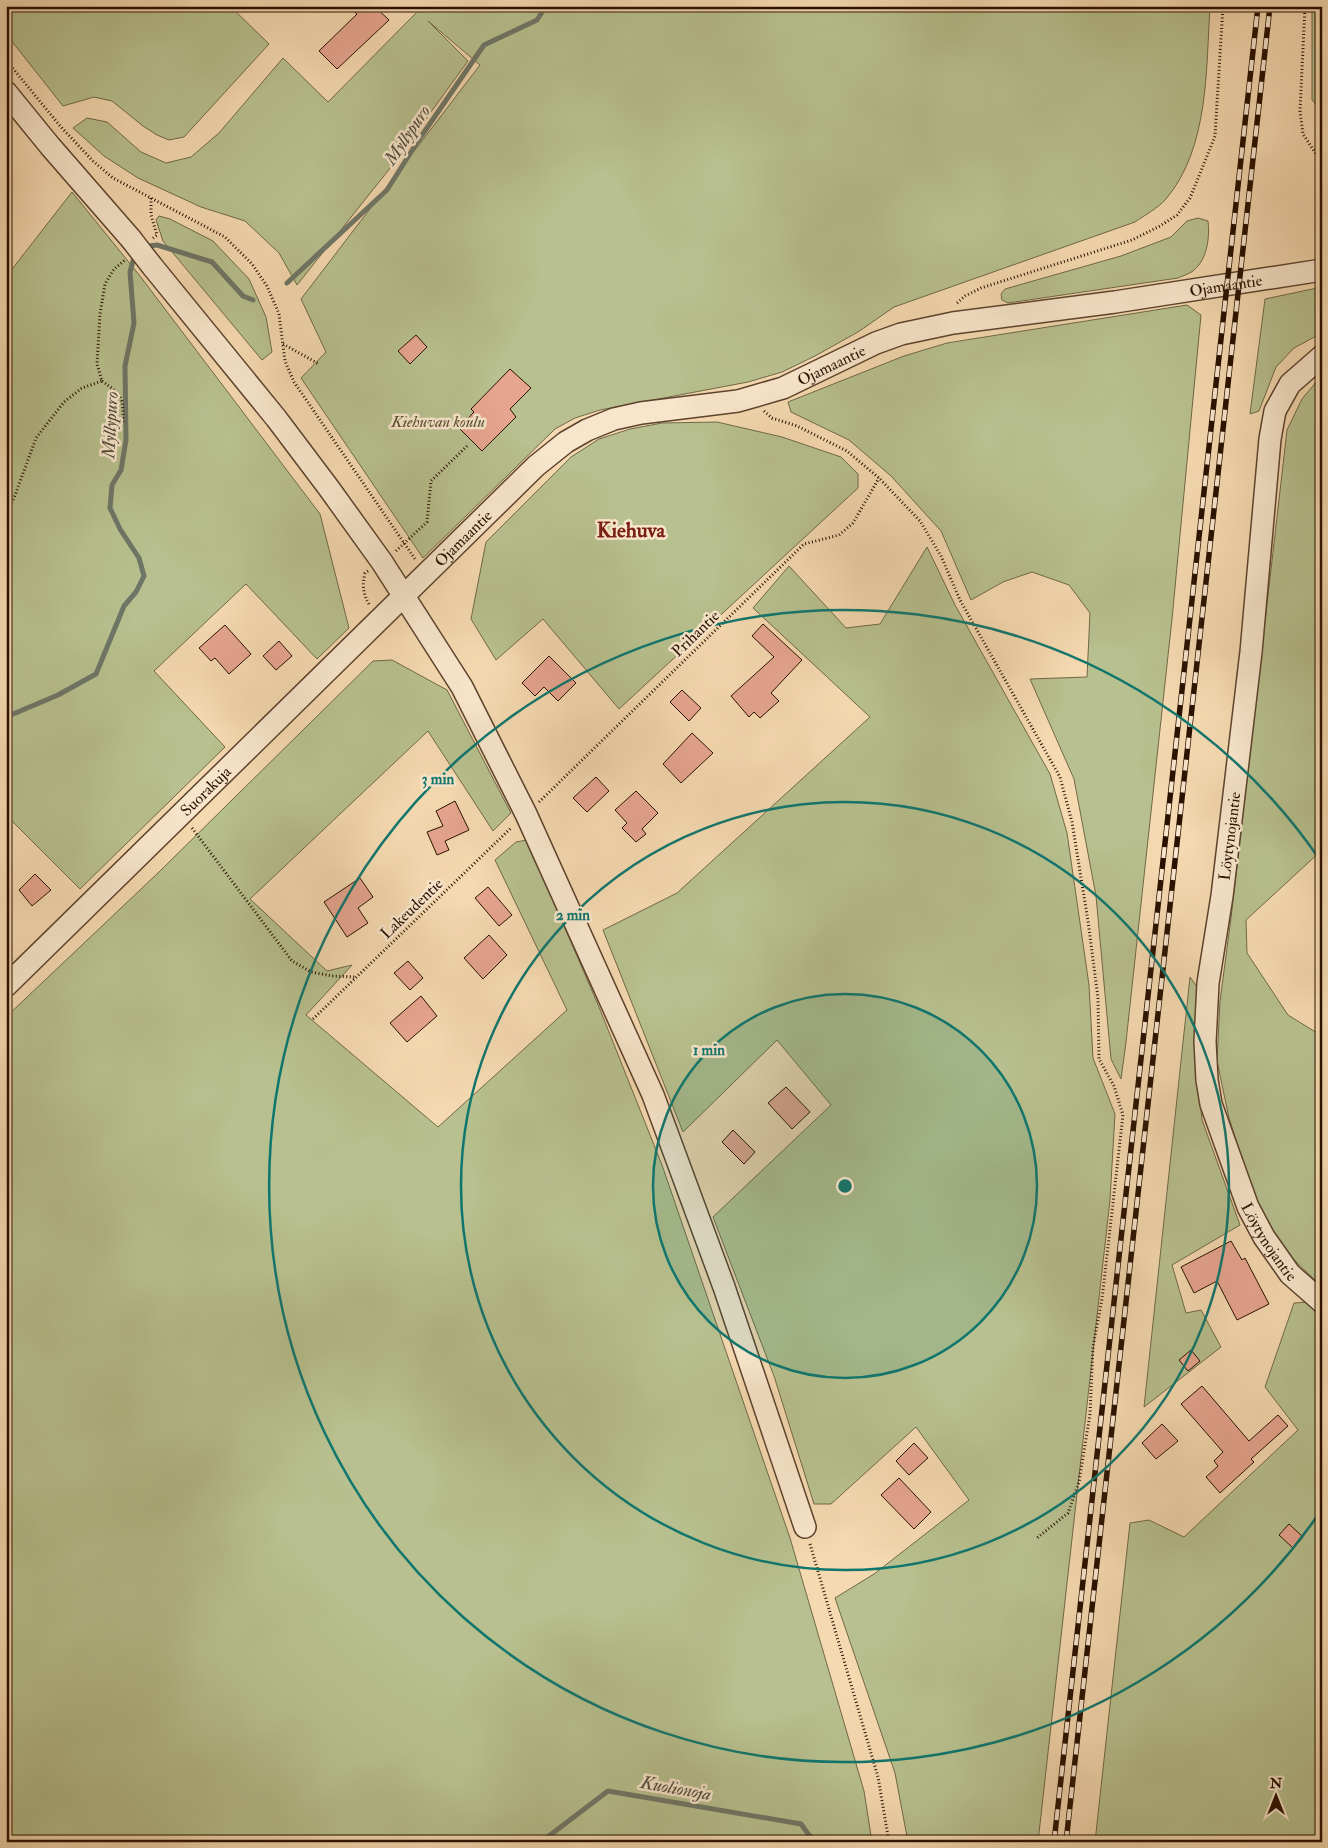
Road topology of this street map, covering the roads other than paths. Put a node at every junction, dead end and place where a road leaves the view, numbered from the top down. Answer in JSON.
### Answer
{"nodes":[{"id":1,"x":6,"y":92,"type":"edge"},
{"id":2,"x":1322,"y":270,"type":"edge"},
{"id":3,"x":1322,"y":356,"type":"edge"},
{"id":4,"x":404,"y":595,"type":"junction"},
{"id":5,"x":6,"y":986,"type":"edge"},
{"id":6,"x":1322,"y":1302,"type":"edge"},
{"id":7,"x":805,"y":1526,"type":"road end"}],
"edges":[{"from":1,"to":4,"type":"street","bridge":true},
{"from":2,"to":4,"type":"street","name":"Ojamaantie"},
{"from":3,"to":6,"type":"street","name":"Löytynojantie"},
{"from":4,"to":5,"type":"street","name":"Suorakuja"},
{"from":4,"to":7,"type":"street"}]}
